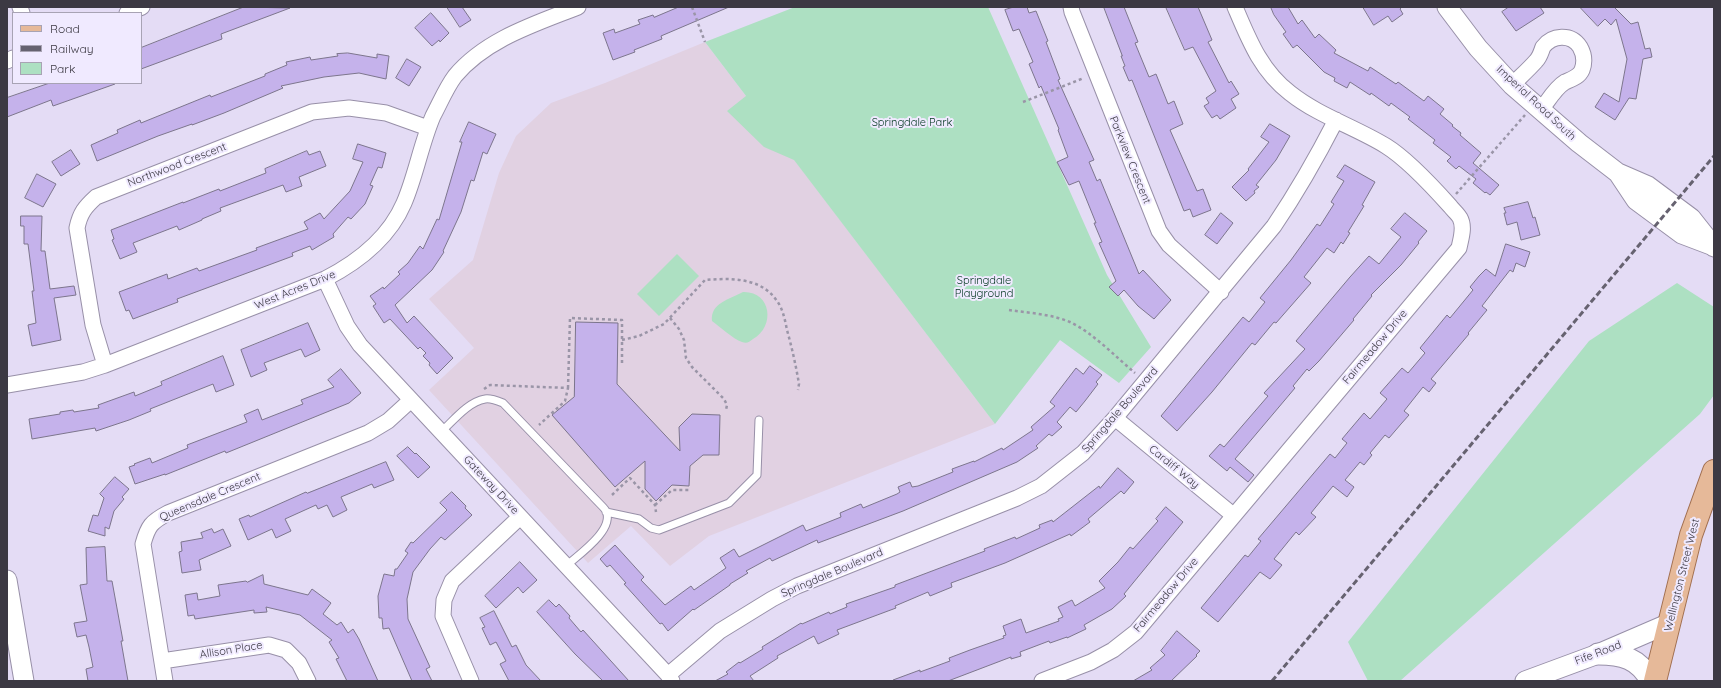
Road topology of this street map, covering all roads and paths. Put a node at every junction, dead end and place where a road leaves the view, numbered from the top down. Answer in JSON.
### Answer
{"nodes":[{"id":1,"x":142,"y":7,"type":"edge"},
{"id":2,"x":578,"y":7,"type":"edge"},
{"id":3,"x":692,"y":7,"type":"edge"},
{"id":4,"x":1071,"y":7,"type":"edge"},
{"id":5,"x":1236,"y":7,"type":"edge"},
{"id":6,"x":1447,"y":7,"type":"edge"},
{"id":7,"x":130,"y":12,"type":"edge"},
{"id":8,"x":705,"y":42,"type":"dead end"},
{"id":9,"x":1095,"y":73,"type":"junction"},
{"id":10,"x":1512,"y":85,"type":"junction"},
{"id":11,"x":1023,"y":102,"type":"dead end"},
{"id":12,"x":1537,"y":107,"type":"junction"},
{"id":13,"x":1336,"y":120,"type":"junction"},
{"id":14,"x":428,"y":128,"type":"junction"},
{"id":15,"x":1448,"y":204,"type":"junction"},
{"id":16,"x":1713,"y":246,"type":"edge"},
{"id":17,"x":325,"y":279,"type":"junction"},
{"id":18,"x":1221,"y":292,"type":"junction"},
{"id":19,"x":1009,"y":310,"type":"dead end"},
{"id":20,"x":670,"y":318,"type":"junction"},
{"id":21,"x":622,"y":340,"type":"junction"},
{"id":22,"x":622,"y":364,"type":"dead end"},
{"id":23,"x":105,"y":365,"type":"junction"},
{"id":24,"x":1145,"y":381,"type":"junction"},
{"id":25,"x":7,"y":385,"type":"edge"},
{"id":26,"x":568,"y":388,"type":"junction"},
{"id":27,"x":484,"y":389,"type":"dead end"},
{"id":28,"x":798,"y":390,"type":"dead end"},
{"id":29,"x":412,"y":400,"type":"junction"},
{"id":30,"x":726,"y":410,"type":"dead end"},
{"id":31,"x":1115,"y":418,"type":"junction"},
{"id":32,"x":759,"y":420,"type":"dead end"},
{"id":33,"x":539,"y":425,"type":"dead end"},
{"id":34,"x":442,"y":431,"type":"junction"},
{"id":35,"x":1714,"y":471,"type":"edge"},
{"id":36,"x":689,"y":490,"type":"dead end"},
{"id":37,"x":612,"y":495,"type":"dead end"},
{"id":38,"x":655,"y":505,"type":"junction"},
{"id":39,"x":606,"y":512,"type":"junction"},
{"id":40,"x":656,"y":512,"type":"dead end"},
{"id":41,"x":1232,"y":515,"type":"junction"},
{"id":42,"x":520,"y":517,"type":"junction"},
{"id":43,"x":566,"y":566,"type":"junction"},
{"id":44,"x":7,"y":580,"type":"edge"},
{"id":45,"x":1670,"y":623,"type":"junction"},
{"id":46,"x":1598,"y":654,"type":"junction"},
{"id":47,"x":162,"y":661,"type":"junction"},
{"id":48,"x":670,"y":678,"type":"edge"},
{"id":49,"x":24,"y":681,"type":"edge"},
{"id":50,"x":165,"y":681,"type":"edge"},
{"id":51,"x":308,"y":681,"type":"edge"},
{"id":52,"x":471,"y":681,"type":"edge"},
{"id":53,"x":1042,"y":681,"type":"edge"},
{"id":54,"x":1525,"y":681,"type":"edge"},
{"id":55,"x":1651,"y":681,"type":"edge"},
{"id":56,"x":1655,"y":681,"type":"edge"}],
"edges":[{"from":1,"to":7,"type":"street"},
{"from":2,"to":14,"type":"street","name":"West Acres Drive"},
{"from":3,"to":8,"type":"path"},
{"from":4,"to":9,"type":"street","name":"Parkview Crescent"},
{"from":5,"to":13,"type":"street","name":"Fairmeadow Drive"},
{"from":6,"to":10,"type":"street","name":"Imperial Road South"},
{"from":9,"to":11,"type":"path"},
{"from":9,"to":18,"type":"street","name":"Parkview Crescent"},
{"from":10,"to":12,"type":"street","name":"Imperial Road South"},
{"from":10,"to":12,"type":"street"},
{"from":12,"to":15,"type":"path"},
{"from":12,"to":16,"type":"street","name":"Imperial Road South"},
{"from":13,"to":15,"type":"street","name":"Fairmeadow Drive"},
{"from":13,"to":18,"type":"street","name":"Springdale Boulevard"},
{"from":14,"to":17,"type":"street","name":"West Acres Drive"},
{"from":14,"to":23,"type":"street","name":"Northwood Crescent"},
{"from":15,"to":41,"type":"street","name":"Fairmeadow Drive"},
{"from":17,"to":23,"type":"street","name":"West Acres Drive"},
{"from":17,"to":29,"type":"street","name":"Gateway Drive"},
{"from":18,"to":24,"type":"street","name":"Springdale Boulevard"},
{"from":19,"to":24,"type":"path"},
{"from":20,"to":21,"type":"path"},
{"from":20,"to":28,"type":"path"},
{"from":20,"to":30,"type":"path"},
{"from":21,"to":22,"type":"path"},
{"from":21,"to":26,"type":"path"},
{"from":23,"to":25,"type":"street","name":"West Acres Drive"},
{"from":24,"to":31,"type":"street","name":"Springdale Boulevard"},
{"from":26,"to":27,"type":"path"},
{"from":26,"to":33,"type":"path"},
{"from":29,"to":34,"type":"street","name":"Gateway Drive"},
{"from":29,"to":47,"type":"street","name":"Queensdale Crescent"},
{"from":31,"to":41,"type":"street","name":"Cardiff Way"},
{"from":31,"to":48,"type":"street","name":"Springdale Boulevard"},
{"from":32,"to":39,"type":"lane"},
{"from":34,"to":39,"type":"lane"},
{"from":34,"to":42,"type":"street","name":"Gateway Drive"},
{"from":35,"to":45,"type":"main road","name":"Wellington Street West"},
{"from":36,"to":38,"type":"path"},
{"from":37,"to":38,"type":"path"},
{"from":38,"to":40,"type":"path"},
{"from":39,"to":43,"type":"lane"},
{"from":41,"to":53,"type":"street","name":"Fairmeadow Drive"},
{"from":42,"to":43,"type":"street","name":"Gateway Drive"},
{"from":42,"to":52,"type":"street"},
{"from":43,"to":48,"type":"street","name":"Gateway Drive"},
{"from":44,"to":49,"type":"street"},
{"from":45,"to":46,"type":"street","name":"Fife Road"},
{"from":45,"to":56,"type":"main road","name":"Wellington Street West"},
{"from":46,"to":54,"type":"street","name":"Fife Road"},
{"from":46,"to":55,"type":"main road"},
{"from":47,"to":50,"type":"street","name":"Queensdale Crescent"},
{"from":47,"to":51,"type":"street","name":"Allison Place"}]}
